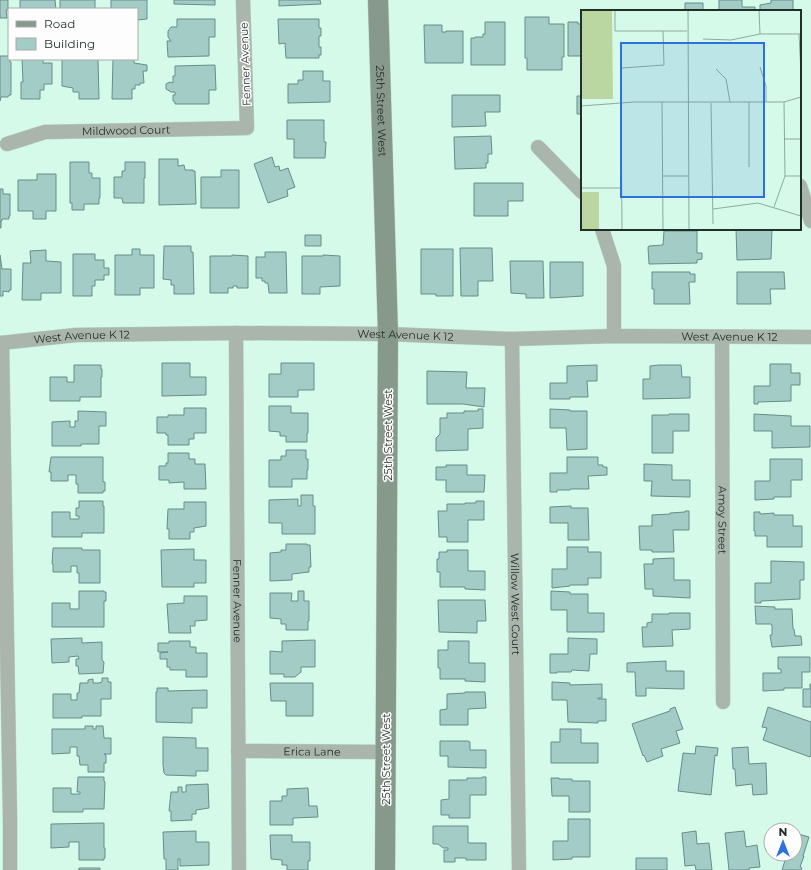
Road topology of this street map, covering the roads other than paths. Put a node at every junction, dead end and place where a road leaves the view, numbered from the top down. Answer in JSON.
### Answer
{"nodes":[{"id":1,"x":243,"y":0,"type":"edge"},
{"id":2,"x":378,"y":0,"type":"edge"},
{"id":3,"x":247,"y":128,"type":"joint"},
{"id":4,"x":7,"y":144,"type":"dead end"},
{"id":5,"x":538,"y":147,"type":"dead end"},
{"id":6,"x":801,"y":189,"type":"edge"},
{"id":7,"x":581,"y":191,"type":"edge"},
{"id":8,"x":811,"y":221,"type":"edge"},
{"id":9,"x":602,"y":230,"type":"edge"},
{"id":10,"x":236,"y":333,"type":"junction"},
{"id":11,"x":388,"y":334,"type":"junction"},
{"id":12,"x":614,"y":336,"type":"junction"},
{"id":13,"x":811,"y":336,"type":"edge"},
{"id":14,"x":722,"y":337,"type":"junction"},
{"id":15,"x":512,"y":339,"type":"junction"},
{"id":16,"x":1,"y":343,"type":"edge"},
{"id":17,"x":723,"y":702,"type":"dead end"},
{"id":18,"x":238,"y":751,"type":"junction"},
{"id":19,"x":386,"y":752,"type":"junction"},
{"id":20,"x":5,"y":818,"type":"edge"},
{"id":21,"x":10,"y":870,"type":"edge"},
{"id":22,"x":239,"y":870,"type":"edge"},
{"id":23,"x":385,"y":870,"type":"edge"},
{"id":24,"x":519,"y":870,"type":"edge"}],
"edges":[{"from":1,"to":3,"type":"street","name":"Fenner Avenue"},
{"from":2,"to":11,"type":"street","name":"25th Street West"},
{"from":3,"to":4,"type":"street","name":"Mildwood Court"},
{"from":5,"to":7,"type":"street"},
{"from":6,"to":8,"type":"street"},
{"from":9,"to":12,"type":"street"},
{"from":10,"to":11,"type":"street","name":"West Avenue K 12"},
{"from":10,"to":16,"type":"street","name":"West Avenue K 12"},
{"from":10,"to":18,"type":"street","name":"Fenner Avenue"},
{"from":11,"to":15,"type":"street","name":"West Avenue K 12"},
{"from":11,"to":19,"type":"street","name":"25th Street West"},
{"from":12,"to":14,"type":"street","name":"West Avenue K 12"},
{"from":12,"to":15,"type":"street","name":"West Avenue K 12"},
{"from":13,"to":14,"type":"street","name":"West Avenue K 12"},
{"from":14,"to":17,"type":"street","name":"Amoy Street"},
{"from":15,"to":24,"type":"street","name":"Willow West Court"},
{"from":16,"to":20,"type":"street"},
{"from":18,"to":19,"type":"street","name":"Erica Lane"},
{"from":18,"to":22,"type":"street","name":"Fenner Avenue"},
{"from":19,"to":23,"type":"street","name":"25th Street West"},
{"from":20,"to":21,"type":"street"}]}
